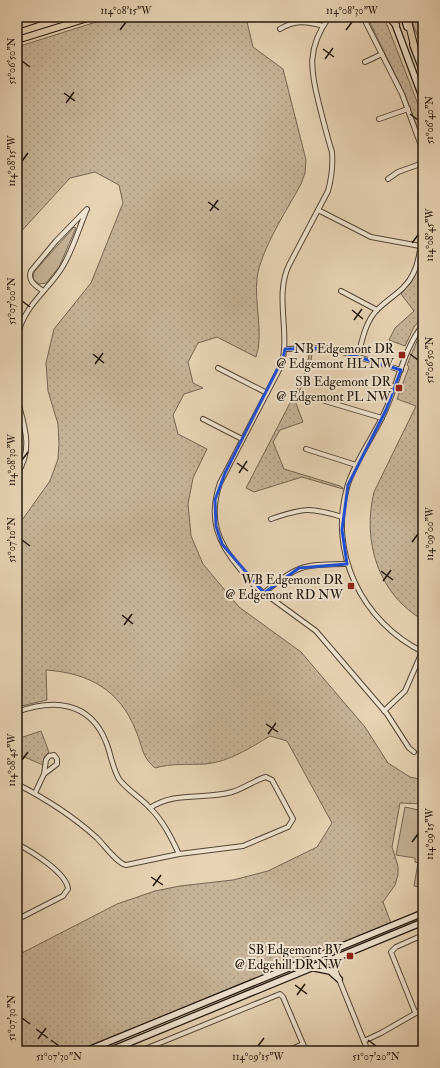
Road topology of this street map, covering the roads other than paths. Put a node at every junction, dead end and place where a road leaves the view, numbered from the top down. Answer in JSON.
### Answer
{"nodes":[{"id":1,"x":44,"y":17,"type":"edge"},
{"id":2,"x":91,"y":17,"type":"edge"},
{"id":3,"x":329,"y":17,"type":"edge"},
{"id":4,"x":363,"y":17,"type":"edge"},
{"id":5,"x":389,"y":17,"type":"edge"},
{"id":6,"x":393,"y":17,"type":"edge"},
{"id":7,"x":404,"y":17,"type":"edge"},
{"id":8,"x":407,"y":17,"type":"edge"},
{"id":9,"x":396,"y":25,"type":"junction"},
{"id":10,"x":17,"y":26,"type":"edge"},
{"id":11,"x":323,"y":26,"type":"junction"},
{"id":12,"x":280,"y":29,"type":"dead end"},
{"id":13,"x":17,"y":40,"type":"edge"},
{"id":14,"x":415,"y":50,"type":"junction"},
{"id":15,"x":382,"y":54,"type":"junction"},
{"id":16,"x":365,"y":62,"type":"dead end"},
{"id":17,"x":423,"y":71,"type":"edge"},
{"id":18,"x":423,"y":99,"type":"edge"},
{"id":19,"x":408,"y":109,"type":"junction"},
{"id":20,"x":379,"y":120,"type":"dead end"},
{"id":21,"x":423,"y":151,"type":"edge"},
{"id":22,"x":423,"y":163,"type":"edge"},
{"id":23,"x":388,"y":179,"type":"dead end"},
{"id":24,"x":318,"y":210,"type":"junction"},
{"id":25,"x":423,"y":226,"type":"edge"},
{"id":26,"x":420,"y":246,"type":"junction"},
{"id":27,"x":44,"y":291,"type":"junction"},
{"id":28,"x":341,"y":291,"type":"dead end"},
{"id":29,"x":377,"y":310,"type":"junction"},
{"id":30,"x":423,"y":325,"type":"edge"},
{"id":31,"x":18,"y":336,"type":"edge"},
{"id":32,"x":17,"y":343,"type":"edge"},
{"id":33,"x":285,"y":349,"type":"junction"},
{"id":34,"x":358,"y":356,"type":"junction"},
{"id":35,"x":218,"y":368,"type":"dead end"},
{"id":36,"x":401,"y":370,"type":"junction"},
{"id":37,"x":267,"y":393,"type":"junction"},
{"id":38,"x":17,"y":398,"type":"edge"},
{"id":39,"x":325,"y":401,"type":"dead end"},
{"id":40,"x":18,"y":404,"type":"edge"},
{"id":41,"x":382,"y":418,"type":"junction"},
{"id":42,"x":203,"y":419,"type":"dead end"},
{"id":43,"x":242,"y":439,"type":"junction"},
{"id":44,"x":306,"y":449,"type":"dead end"},
{"id":45,"x":356,"y":465,"type":"junction"},
{"id":46,"x":17,"y":474,"type":"edge"},
{"id":47,"x":342,"y":517,"type":"junction"},
{"id":48,"x":271,"y":519,"type":"dead end"},
{"id":49,"x":347,"y":564,"type":"junction"},
{"id":50,"x":264,"y":593,"type":"junction"},
{"id":51,"x":423,"y":652,"type":"edge"},
{"id":52,"x":384,"y":711,"type":"junction"},
{"id":53,"x":17,"y":712,"type":"edge"},
{"id":54,"x":414,"y":752,"type":"dead end"},
{"id":55,"x":44,"y":774,"type":"junction"},
{"id":56,"x":17,"y":784,"type":"edge"},
{"id":57,"x":35,"y":793,"type":"junction"},
{"id":58,"x":150,"y":808,"type":"junction"},
{"id":59,"x":17,"y":844,"type":"edge"},
{"id":60,"x":179,"y":854,"type":"junction"},
{"id":61,"x":423,"y":912,"type":"edge"},
{"id":62,"x":17,"y":917,"type":"edge"},
{"id":63,"x":423,"y":922,"type":"edge"},
{"id":64,"x":423,"y":935,"type":"edge"},
{"id":65,"x":328,"y":952,"type":"junction"},
{"id":66,"x":332,"y":960,"type":"junction"},
{"id":67,"x":312,"y":968,"type":"junction"},
{"id":68,"x":339,"y":979,"type":"junction"},
{"id":69,"x":423,"y":1009,"type":"edge"},
{"id":70,"x":415,"y":1012,"type":"junction"},
{"id":71,"x":364,"y":1041,"type":"junction"},
{"id":72,"x":303,"y":1044,"type":"junction"},
{"id":73,"x":86,"y":1051,"type":"edge"},
{"id":74,"x":109,"y":1051,"type":"edge"},
{"id":75,"x":140,"y":1051,"type":"edge"},
{"id":76,"x":287,"y":1051,"type":"edge"},
{"id":77,"x":306,"y":1051,"type":"edge"},
{"id":78,"x":368,"y":1051,"type":"edge"}],
"edges":[{"from":1,"to":10,"type":"main road"},
{"from":2,"to":13,"type":"main road"},
{"from":3,"to":11,"type":"street"},
{"from":4,"to":15,"type":"street"},
{"from":5,"to":9,"type":"main road"},
{"from":6,"to":9,"type":"main road"},
{"from":7,"to":14,"type":"main road"},
{"from":8,"to":14,"type":"main road"},
{"from":9,"to":18,"type":"main road"},
{"from":11,"to":12,"type":"street"},
{"from":11,"to":24,"type":"street"},
{"from":14,"to":17,"type":"main road"},
{"from":15,"to":16,"type":"street"},
{"from":15,"to":19,"type":"street"},
{"from":19,"to":20,"type":"street"},
{"from":19,"to":21,"type":"street"},
{"from":22,"to":23,"type":"street"},
{"from":24,"to":26,"type":"street"},
{"from":24,"to":33,"type":"street"},
{"from":25,"to":26,"type":"street"},
{"from":26,"to":29,"type":"street"},
{"from":27,"to":27,"type":"street"},
{"from":27,"to":31,"type":"street"},
{"from":28,"to":29,"type":"street"},
{"from":29,"to":34,"type":"street"},
{"from":30,"to":36,"type":"street"},
{"from":31,"to":32,"type":"street"},
{"from":33,"to":34,"type":"street"},
{"from":33,"to":37,"type":"street"},
{"from":34,"to":36,"type":"street"},
{"from":35,"to":37,"type":"street"},
{"from":36,"to":41,"type":"street"},
{"from":37,"to":43,"type":"street"},
{"from":38,"to":40,"type":"street"},
{"from":39,"to":41,"type":"street"},
{"from":40,"to":46,"type":"street"},
{"from":41,"to":45,"type":"street"},
{"from":42,"to":43,"type":"street"},
{"from":43,"to":50,"type":"street"},
{"from":44,"to":45,"type":"street"},
{"from":45,"to":47,"type":"street"},
{"from":47,"to":48,"type":"street"},
{"from":47,"to":49,"type":"street"},
{"from":49,"to":50,"type":"street"},
{"from":49,"to":51,"type":"street"},
{"from":50,"to":52,"type":"street"},
{"from":51,"to":52,"type":"street"},
{"from":52,"to":54,"type":"street"},
{"from":53,"to":58,"type":"street"},
{"from":55,"to":55,"type":"street"},
{"from":55,"to":57,"type":"street"},
{"from":56,"to":57,"type":"street"},
{"from":57,"to":60,"type":"street"},
{"from":58,"to":60,"type":"street"},
{"from":58,"to":60,"type":"street"},
{"from":59,"to":62,"type":"street"},
{"from":61,"to":65,"type":"main road"},
{"from":63,"to":66,"type":"main road"},
{"from":64,"to":70,"type":"street"},
{"from":65,"to":66,"type":"street"},
{"from":65,"to":73,"type":"main road"},
{"from":66,"to":67,"type":"main road"},
{"from":66,"to":68,"type":"street"},
{"from":67,"to":68,"type":"main road"},
{"from":67,"to":74,"type":"main road"},
{"from":68,"to":71,"type":"street"},
{"from":69,"to":70,"type":"street"},
{"from":70,"to":71,"type":"street"},
{"from":71,"to":78,"type":"street"},
{"from":72,"to":75,"type":"street"},
{"from":72,"to":76,"type":"street"},
{"from":72,"to":77,"type":"street"}]}
